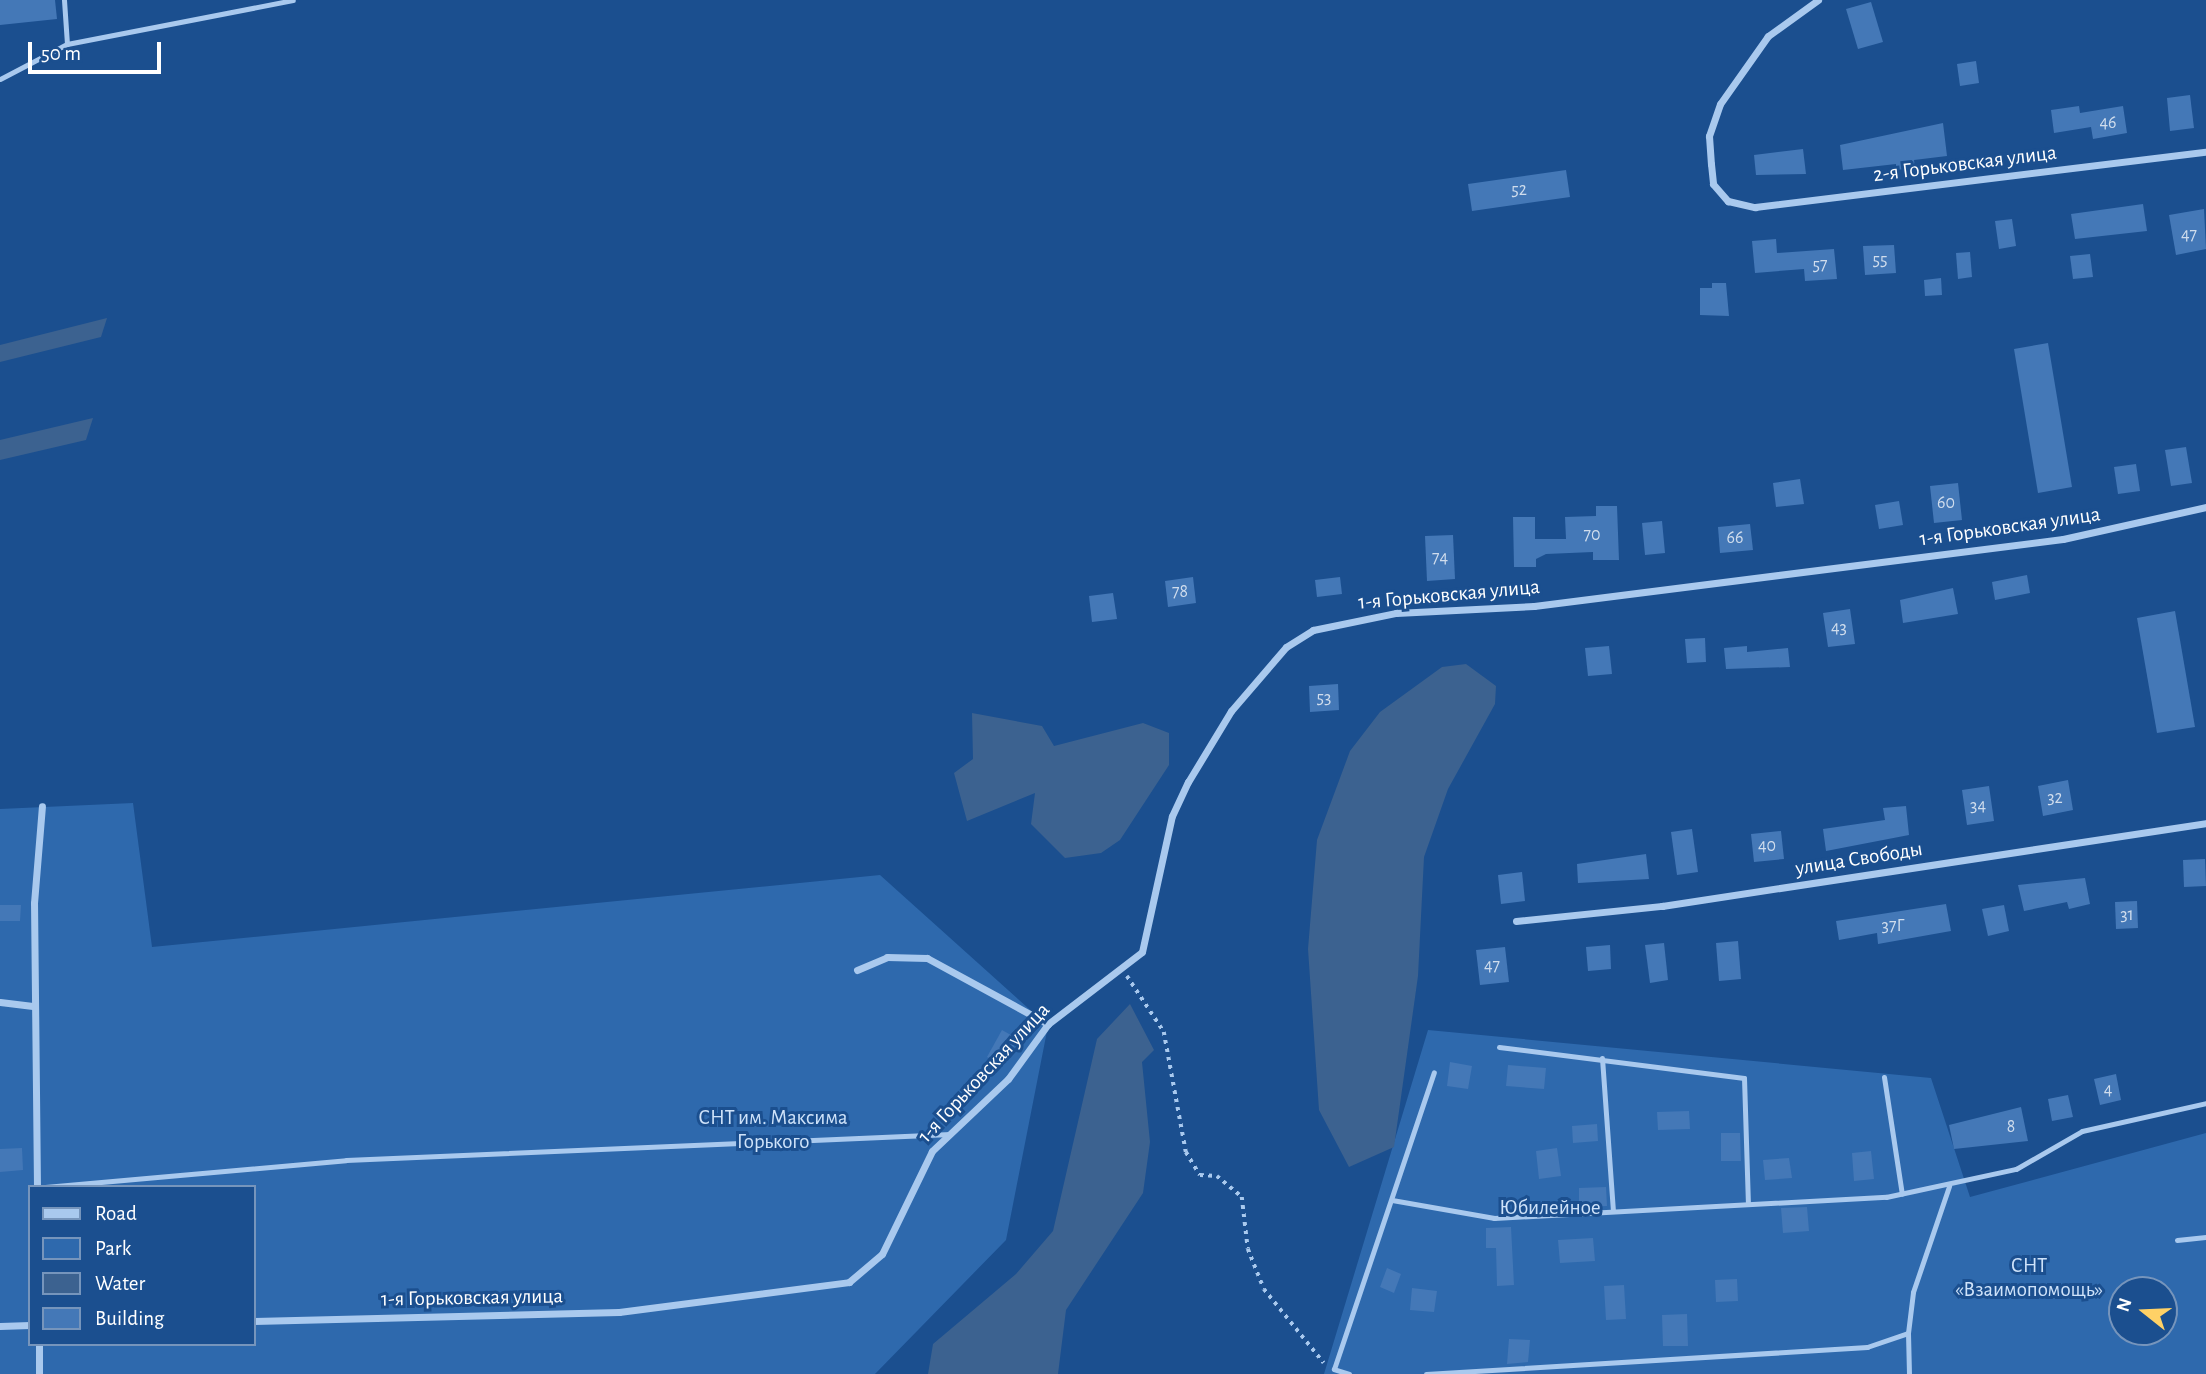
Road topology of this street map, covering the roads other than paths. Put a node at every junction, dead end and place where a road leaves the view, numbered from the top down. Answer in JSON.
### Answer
{"nodes":[{"id":1,"x":64,"y":0,"type":"edge"},
{"id":2,"x":293,"y":0,"type":"edge"},
{"id":3,"x":1818,"y":0,"type":"edge"},
{"id":4,"x":67,"y":44,"type":"junction"},
{"id":5,"x":0,"y":79,"type":"edge"},
{"id":6,"x":2206,"y":152,"type":"edge"},
{"id":7,"x":2206,"y":507,"type":"edge"},
{"id":8,"x":41,"y":806,"type":"dead end"},
{"id":9,"x":2206,"y":823,"type":"edge"},
{"id":10,"x":1516,"y":921,"type":"dead end"},
{"id":11,"x":857,"y":970,"type":"dead end"},
{"id":12,"x":0,"y":1002,"type":"edge"},
{"id":13,"x":35,"y":1006,"type":"junction"},
{"id":14,"x":1048,"y":1024,"type":"junction"},
{"id":15,"x":1499,"y":1047,"type":"dead end"},
{"id":16,"x":1602,"y":1058,"type":"junction"},
{"id":17,"x":1434,"y":1072,"type":"dead end"},
{"id":18,"x":1884,"y":1077,"type":"dead end"},
{"id":19,"x":2206,"y":1103,"type":"edge"},
{"id":20,"x":951,"y":1134,"type":"junction"},
{"id":21,"x":37,"y":1185,"type":"edge"},
{"id":22,"x":67,"y":1185,"type":"edge"},
{"id":23,"x":1949,"y":1186,"type":"junction"},
{"id":24,"x":1902,"y":1194,"type":"junction"},
{"id":25,"x":1392,"y":1200,"type":"junction"},
{"id":26,"x":1748,"y":1204,"type":"junction"},
{"id":27,"x":1614,"y":1211,"type":"junction"},
{"id":28,"x":2206,"y":1237,"type":"edge"},
{"id":29,"x":2177,"y":1240,"type":"dead end"},
{"id":30,"x":256,"y":1321,"type":"edge"},
{"id":31,"x":28,"y":1325,"type":"edge"},
{"id":32,"x":0,"y":1326,"type":"edge"},
{"id":33,"x":1908,"y":1333,"type":"junction"},
{"id":34,"x":39,"y":1346,"type":"edge"},
{"id":35,"x":39,"y":1374,"type":"edge"},
{"id":36,"x":1349,"y":1374,"type":"edge"},
{"id":37,"x":1426,"y":1374,"type":"edge"},
{"id":38,"x":1909,"y":1374,"type":"edge"}],
"edges":[{"from":1,"to":4,"type":"lane"},
{"from":2,"to":4,"type":"lane"},
{"from":3,"to":6,"type":"street","name":"2-я Горьковская улица"},
{"from":4,"to":5,"type":"lane"},
{"from":7,"to":14,"type":"street","name":"1-я Горьковская улица"},
{"from":8,"to":13,"type":"street"},
{"from":9,"to":10,"type":"street","name":"улица Свободы"},
{"from":11,"to":14,"type":"street"},
{"from":12,"to":13,"type":"street"},
{"from":13,"to":21,"type":"street"},
{"from":14,"to":20,"type":"street","name":"1-я Горьковская улица"},
{"from":15,"to":16,"type":"lane"},
{"from":16,"to":26,"type":"lane"},
{"from":16,"to":27,"type":"lane"},
{"from":17,"to":25,"type":"lane"},
{"from":18,"to":24,"type":"lane"},
{"from":19,"to":23,"type":"lane"},
{"from":20,"to":22,"type":"lane"},
{"from":20,"to":30,"type":"street","name":"1-я Горьковская улица"},
{"from":23,"to":24,"type":"lane"},
{"from":23,"to":33,"type":"lane"},
{"from":24,"to":26,"type":"lane"},
{"from":25,"to":27,"type":"lane"},
{"from":25,"to":36,"type":"lane"},
{"from":26,"to":27,"type":"lane"},
{"from":28,"to":29,"type":"lane"},
{"from":31,"to":32,"type":"street"},
{"from":33,"to":37,"type":"lane"},
{"from":33,"to":38,"type":"lane"},
{"from":34,"to":35,"type":"street"}]}
